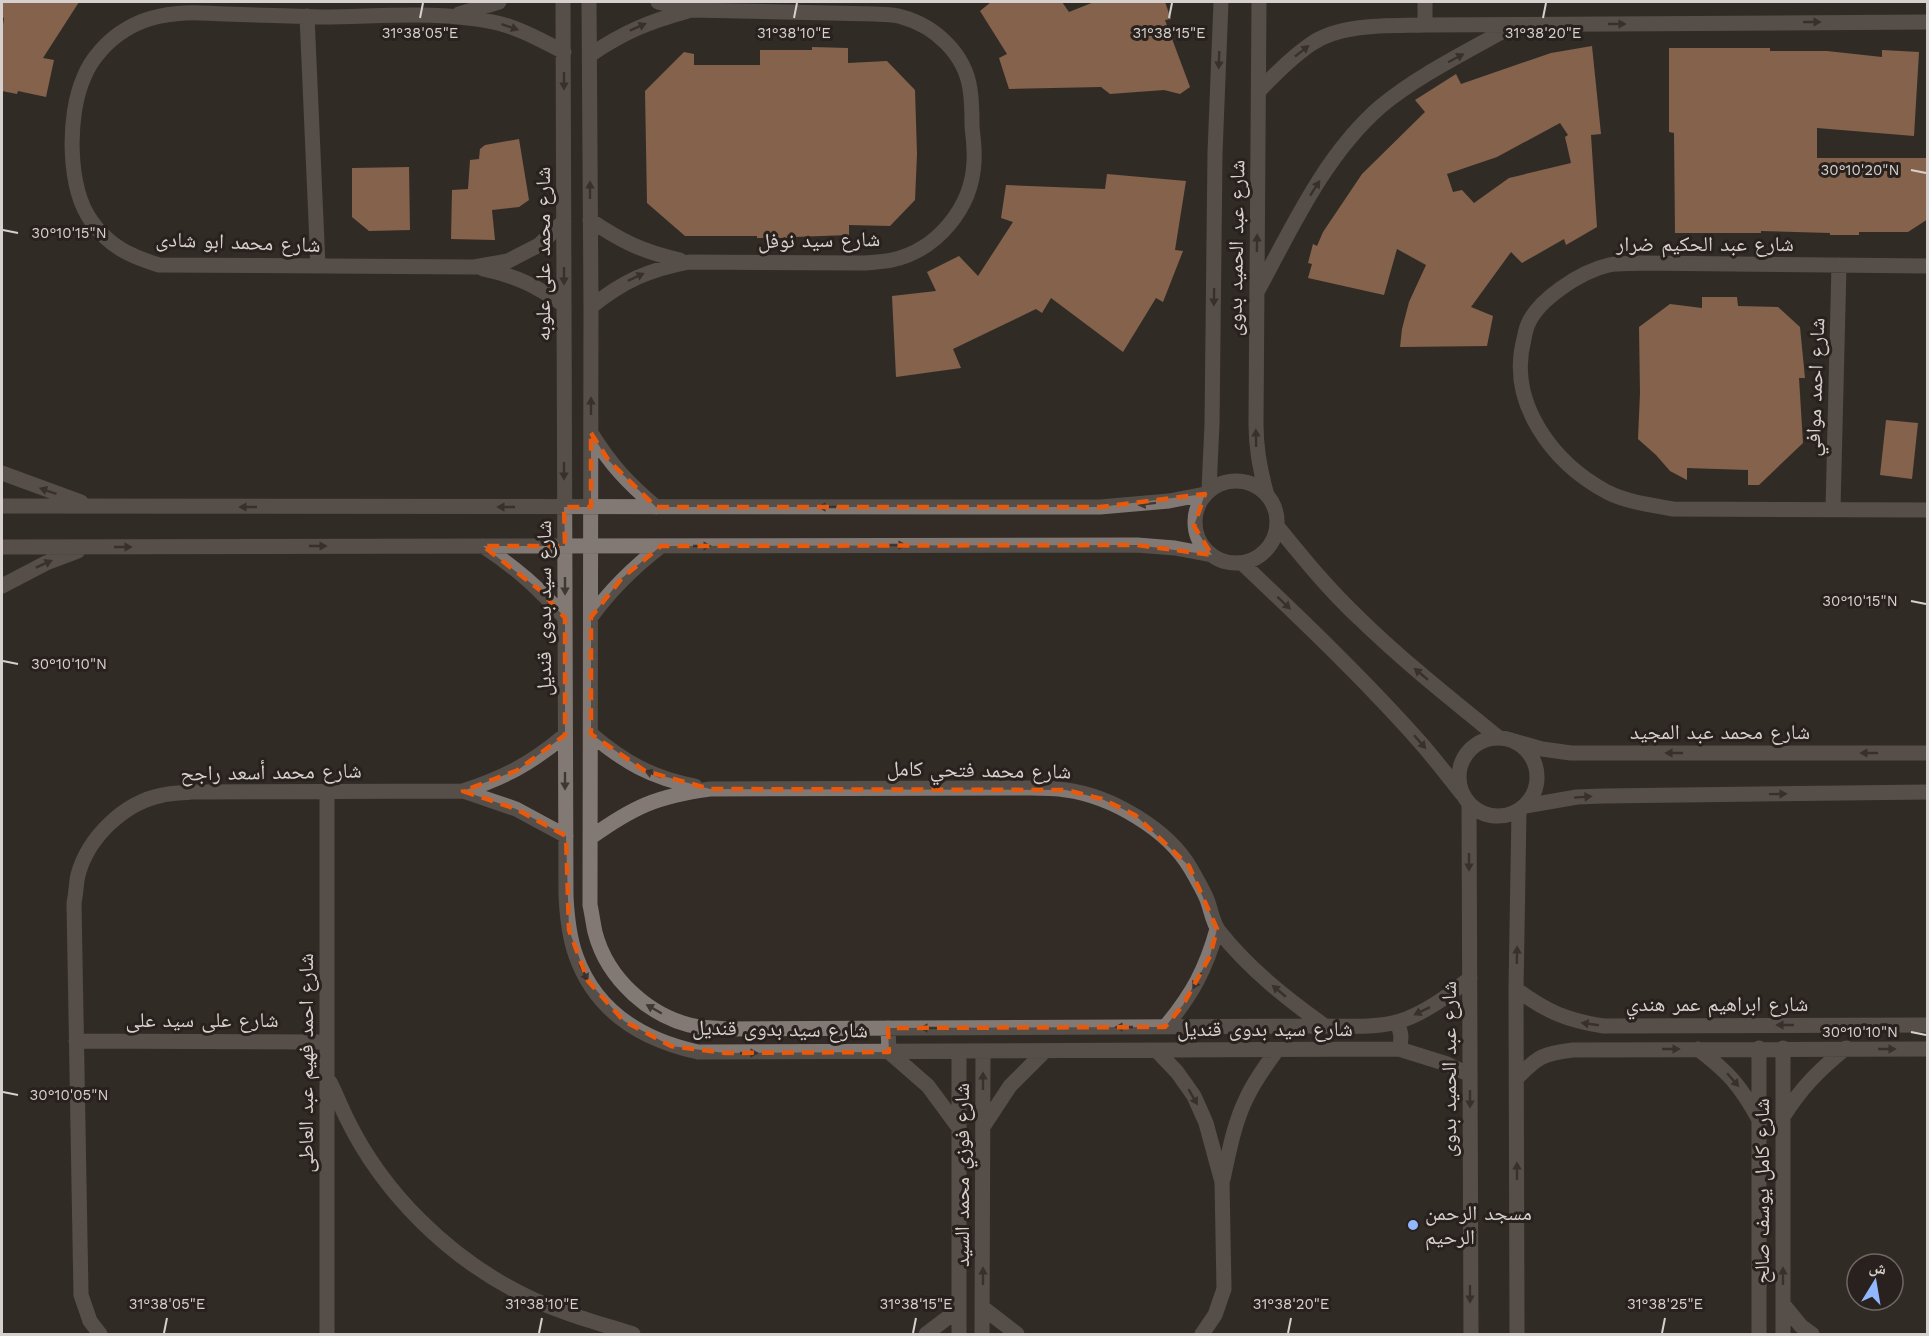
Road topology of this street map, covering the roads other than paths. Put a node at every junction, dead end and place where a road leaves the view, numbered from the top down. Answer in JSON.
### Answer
{"nodes":[{"id":1,"x":499,"y":2,"type":"edge"},
{"id":2,"x":564,"y":2,"type":"edge"},
{"id":3,"x":589,"y":2,"type":"edge"},
{"id":4,"x":658,"y":2,"type":"edge"},
{"id":5,"x":1259,"y":2,"type":"edge"},
{"id":6,"x":1425,"y":2,"type":"edge"},
{"id":7,"x":1219,"y":6,"type":"edge"},
{"id":8,"x":690,"y":10,"type":"junction"},
{"id":9,"x":307,"y":16,"type":"junction"},
{"id":10,"x":453,"y":16,"type":"junction"},
{"id":11,"x":1928,"y":22,"type":"edge"},
{"id":12,"x":1425,"y":25,"type":"junction"},
{"id":13,"x":1515,"y":25,"type":"junction"},
{"id":14,"x":564,"y":52,"type":"junction"},
{"id":15,"x":590,"y":55,"type":"junction"},
{"id":16,"x":1259,"y":91,"type":"junction"},
{"id":17,"x":590,"y":220,"type":"junction"},
{"id":18,"x":564,"y":221,"type":"junction"},
{"id":19,"x":689,"y":262,"type":"junction"},
{"id":20,"x":1839,"y":265,"type":"junction"},
{"id":21,"x":318,"y":266,"type":"junction"},
{"id":22,"x":1928,"y":266,"type":"edge"},
{"id":23,"x":474,"y":267,"type":"junction"},
{"id":24,"x":1256,"y":294,"type":"junction"},
{"id":25,"x":564,"y":305,"type":"junction"},
{"id":26,"x":591,"y":307,"type":"junction"},
{"id":27,"x":591,"y":433,"type":"junction"},
{"id":28,"x":2,"y":473,"type":"edge"},
{"id":29,"x":1207,"y":492,"type":"junction"},
{"id":30,"x":1267,"y":495,"type":"junction"},
{"id":31,"x":2,"y":506,"type":"edge"},
{"id":32,"x":95,"y":507,"type":"junction"},
{"id":33,"x":564,"y":507,"type":"junction"},
{"id":34,"x":591,"y":507,"type":"junction"},
{"id":35,"x":656,"y":507,"type":"junction"},
{"id":36,"x":1833,"y":509,"type":"junction"},
{"id":37,"x":1928,"y":510,"type":"edge"},
{"id":38,"x":1277,"y":526,"type":"junction"},
{"id":39,"x":483,"y":546,"type":"junction"},
{"id":40,"x":565,"y":546,"type":"junction"},
{"id":41,"x":591,"y":546,"type":"junction"},
{"id":42,"x":661,"y":546,"type":"junction"},
{"id":43,"x":2,"y":547,"type":"edge"},
{"id":44,"x":89,"y":547,"type":"junction"},
{"id":45,"x":1212,"y":555,"type":"junction"},
{"id":46,"x":1242,"y":563,"type":"junction"},
{"id":47,"x":2,"y":586,"type":"edge"},
{"id":48,"x":591,"y":617,"type":"junction"},
{"id":49,"x":565,"y":618,"type":"junction"},
{"id":50,"x":591,"y":734,"type":"junction"},
{"id":51,"x":565,"y":735,"type":"junction"},
{"id":52,"x":1506,"y":739,"type":"junction"},
{"id":53,"x":1928,"y":753,"type":"edge"},
{"id":54,"x":710,"y":789,"type":"junction"},
{"id":55,"x":463,"y":791,"type":"junction"},
{"id":56,"x":327,"y":792,"type":"junction"},
{"id":57,"x":1928,"y":792,"type":"edge"},
{"id":58,"x":1465,"y":799,"type":"junction"},
{"id":59,"x":1522,"y":808,"type":"junction"},
{"id":60,"x":566,"y":836,"type":"junction"},
{"id":61,"x":590,"y":838,"type":"junction"},
{"id":62,"x":1218,"y":929,"type":"junction"},
{"id":63,"x":1470,"y":978,"type":"junction"},
{"id":64,"x":1516,"y":989,"type":"junction"},
{"id":65,"x":1396,"y":1022,"type":"junction"},
{"id":66,"x":1928,"y":1025,"type":"edge"},
{"id":67,"x":1325,"y":1026,"type":"junction"},
{"id":68,"x":1165,"y":1027,"type":"junction"},
{"id":69,"x":888,"y":1028,"type":"junction"},
{"id":70,"x":76,"y":1041,"type":"junction"},
{"id":71,"x":327,"y":1042,"type":"junction"},
{"id":72,"x":1759,"y":1048,"type":"junction"},
{"id":73,"x":1783,"y":1048,"type":"junction"},
{"id":74,"x":1846,"y":1048,"type":"junction"},
{"id":75,"x":1398,"y":1049,"type":"junction"},
{"id":76,"x":1698,"y":1049,"type":"junction"},
{"id":77,"x":1928,"y":1049,"type":"edge"},
{"id":78,"x":1277,"y":1050,"type":"junction"},
{"id":79,"x":1045,"y":1051,"type":"junction"},
{"id":80,"x":1157,"y":1051,"type":"junction"},
{"id":81,"x":889,"y":1052,"type":"junction"},
{"id":82,"x":959,"y":1052,"type":"junction"},
{"id":83,"x":983,"y":1052,"type":"junction"},
{"id":84,"x":1470,"y":1075,"type":"junction"},
{"id":85,"x":327,"y":1076,"type":"junction"},
{"id":86,"x":1517,"y":1078,"type":"junction"},
{"id":87,"x":1783,"y":1117,"type":"junction"},
{"id":88,"x":1759,"y":1119,"type":"junction"},
{"id":89,"x":983,"y":1127,"type":"junction"},
{"id":90,"x":959,"y":1128,"type":"junction"},
{"id":91,"x":1222,"y":1182,"type":"junction"},
{"id":92,"x":1783,"y":1304,"type":"junction"},
{"id":93,"x":982,"y":1307,"type":"junction"},
{"id":94,"x":959,"y":1309,"type":"junction"},
{"id":95,"x":100,"y":1335,"type":"edge"},
{"id":96,"x":327,"y":1335,"type":"edge"},
{"id":97,"x":633,"y":1335,"type":"edge"},
{"id":98,"x":926,"y":1335,"type":"edge"},
{"id":99,"x":959,"y":1335,"type":"edge"},
{"id":100,"x":982,"y":1335,"type":"edge"},
{"id":101,"x":1017,"y":1335,"type":"edge"},
{"id":102,"x":1202,"y":1335,"type":"edge"},
{"id":103,"x":1471,"y":1335,"type":"edge"},
{"id":104,"x":1517,"y":1335,"type":"edge"},
{"id":105,"x":1759,"y":1335,"type":"edge"},
{"id":106,"x":1783,"y":1335,"type":"edge"},
{"id":107,"x":1812,"y":1335,"type":"edge"}],
"edges":[{"from":1,"to":10,"type":"street","name":"شارع محمد ابو شادى"},
{"from":2,"to":14,"type":"street","name":"شارع محمد على علوبه"},
{"from":3,"to":15,"type":"street"},
{"from":4,"to":8,"type":"street","name":"شارع سيد نوفل"},
{"from":5,"to":16,"type":"street","name":"شارع عبد الحميد بدوى"},
{"from":6,"to":12,"type":"street"},
{"from":7,"to":29,"type":"street","name":"شارع عبد الحميد بدوى","one_way":true},
{"from":15,"to":8,"type":"street","name":"شارع سيد نوفل","one_way":true},
{"from":8,"to":19,"type":"street","name":"شارع سيد نوفل"},
{"from":9,"to":10,"type":"street","name":"شارع محمد ابو شادى"},
{"from":9,"to":21,"type":"street"},
{"from":9,"to":21,"type":"street","name":"شارع محمد ابو شادى"},
{"from":10,"to":14,"type":"street","name":"شارع محمد ابو شادى","one_way":true},
{"from":13,"to":11,"type":"street","one_way":true},
{"from":12,"to":13,"type":"street"},
{"from":16,"to":12,"type":"street","one_way":true},
{"from":24,"to":13,"type":"street","one_way":true},
{"from":14,"to":18,"type":"street","name":"شارع محمد على علوبه","one_way":true},
{"from":17,"to":15,"type":"street","one_way":true},
{"from":24,"to":16,"type":"street","name":"شارع عبد الحميد بدوى","one_way":true},
{"from":17,"to":19,"type":"street","name":"شارع سيد نوفل"},
{"from":17,"to":26,"type":"street"},
{"from":18,"to":23,"type":"street","name":"شارع محمد ابو شادى"},
{"from":18,"to":25,"type":"street","name":"شارع محمد على علوبه","one_way":true},
{"from":26,"to":19,"type":"street","name":"شارع سيد نوفل","one_way":true},
{"from":20,"to":22,"type":"street","name":"شارع عبد الحكيم ضرار"},
{"from":20,"to":36,"type":"street","name":"شارع احمد موافي"},
{"from":20,"to":36,"type":"street","name":"شارع عبد الحكيم ضرار"},
{"from":21,"to":23,"type":"street","name":"شارع محمد ابو شادى"},
{"from":23,"to":25,"type":"street","name":"شارع محمد ابو شادى"},
{"from":30,"to":24,"type":"street","name":"شارع عبد الحميد بدوى","one_way":true},
{"from":25,"to":33,"type":"street","name":"شارع محمد على علوبه","one_way":true},
{"from":27,"to":26,"type":"street","one_way":true},
{"from":27,"to":34,"type":"street"},
{"from":27,"to":35,"type":"street"},
{"from":32,"to":28,"type":"street","one_way":true},
{"from":29,"to":30,"type":"street"},
{"from":29,"to":35,"type":"street","one_way":true},
{"from":29,"to":45,"type":"street"},
{"from":30,"to":38,"type":"street"},
{"from":31,"to":32,"type":"street"},
{"from":33,"to":32,"type":"street","one_way":true},
{"from":33,"to":34,"type":"street"},
{"from":33,"to":40,"type":"street","name":"شارع سيد بدوى قنديل"},
{"from":34,"to":35,"type":"street"},
{"from":34,"to":41,"type":"street","name":"شارع سيد بدوى قنديل"},
{"from":36,"to":37,"type":"street","name":"شارع عبد الحكيم ضرار"},
{"from":38,"to":46,"type":"street"},
{"from":52,"to":38,"type":"street","one_way":true},
{"from":39,"to":40,"type":"street"},
{"from":44,"to":39,"type":"street","one_way":true},
{"from":39,"to":49,"type":"street"},
{"from":40,"to":41,"type":"street"},
{"from":40,"to":49,"type":"street","name":"شارع سيد بدوى قنديل","one_way":true},
{"from":41,"to":42,"type":"street"},
{"from":41,"to":48,"type":"street","name":"شارع سيد بدوى قنديل"},
{"from":42,"to":45,"type":"street","one_way":true},
{"from":42,"to":48,"type":"street"},
{"from":43,"to":44,"type":"street"},
{"from":47,"to":44,"type":"street","one_way":true},
{"from":45,"to":46,"type":"street"},
{"from":46,"to":58,"type":"street","one_way":true},
{"from":48,"to":50,"type":"street","name":"شارع سيد بدوى قنديل"},
{"from":49,"to":51,"type":"street","name":"شارع سيد بدوى قنديل"},
{"from":54,"to":50,"type":"street","name":"شارع محمد فتحي كامل","one_way":true},
{"from":50,"to":61,"type":"street","name":"شارع سيد بدوى قنديل"},
{"from":51,"to":55,"type":"street","name":"شارع محمد أسعد راجح"},
{"from":51,"to":60,"type":"street","name":"شارع سيد بدوى قنديل","one_way":true},
{"from":53,"to":52,"type":"street","name":"شارع محمد عبد المجيد","one_way":true},
{"from":52,"to":58,"type":"street"},
{"from":52,"to":59,"type":"street"},
{"from":54,"to":61,"type":"street","name":"شارع محمد فتحي كامل"},
{"from":54,"to":62,"type":"street","name":"شارع محمد فتحي كامل"},
{"from":55,"to":56,"type":"street","name":"شارع محمد أسعد راجح"},
{"from":55,"to":60,"type":"street","name":"شارع محمد أسعد راجح"},
{"from":56,"to":70,"type":"street","name":"شارع محمد أسعد راجح"},
{"from":56,"to":71,"type":"street","name":"شارع احمد فهيم عبد العاطى"},
{"from":59,"to":57,"type":"street","one_way":true},
{"from":58,"to":59,"type":"street"},
{"from":58,"to":63,"type":"street","name":"شارع عبد الحميد بدوى","one_way":true},
{"from":64,"to":59,"type":"street","one_way":true},
{"from":60,"to":81,"type":"street","name":"شارع سيد بدوى قنديل","one_way":true},
{"from":69,"to":61,"type":"street","name":"شارع سيد بدوى قنديل","one_way":true},
{"from":67,"to":62,"type":"street","name":"شارع محمد فتحي كامل","one_way":true},
{"from":62,"to":68,"type":"street","one_way":true},
{"from":63,"to":65,"type":"street","name":"شارع سيد بدوى قنديل","one_way":true},
{"from":63,"to":84,"type":"street","name":"شارع عبد الحميد بدوى"},
{"from":66,"to":64,"type":"street","name":"شارع ابراهيم عمر هندي","one_way":true},
{"from":64,"to":86,"type":"street"},
{"from":65,"to":67,"type":"street","name":"شارع سيد بدوى قنديل"},
{"from":65,"to":75,"type":"street"},
{"from":67,"to":68,"type":"street","name":"شارع سيد بدوى قنديل"},
{"from":68,"to":69,"type":"street","name":"شارع سيد بدوى قنديل","one_way":true},
{"from":69,"to":81,"type":"street"},
{"from":70,"to":71,"type":"street","name":"شارع على سيد على"},
{"from":70,"to":95,"type":"street","name":"شارع محمد أسعد راجح"},
{"from":71,"to":85,"type":"street","name":"شارع احمد فهيم عبد العاطى"},
{"from":72,"to":73,"type":"street"},
{"from":72,"to":76,"type":"street"},
{"from":72,"to":88,"type":"street","name":"شارع كامل يوسف صالح"},
{"from":73,"to":74,"type":"street"},
{"from":73,"to":87,"type":"street","name":"شارع كامل يوسف صالح"},
{"from":74,"to":77,"type":"street","one_way":true},
{"from":74,"to":87,"type":"street"},
{"from":75,"to":78,"type":"street","name":"شارع سيد بدوى قنديل"},
{"from":75,"to":84,"type":"street","name":"شارع سيد بدوى قنديل"},
{"from":86,"to":76,"type":"street","one_way":true},
{"from":76,"to":88,"type":"street","one_way":true},
{"from":78,"to":80,"type":"street","name":"شارع سيد بدوى قنديل"},
{"from":78,"to":91,"type":"street"},
{"from":79,"to":80,"type":"street","name":"شارع سيد بدوى قنديل"},
{"from":79,"to":83,"type":"street","name":"شارع سيد بدوى قنديل"},
{"from":79,"to":89,"type":"street"},
{"from":80,"to":91,"type":"street","one_way":true},
{"from":81,"to":82,"type":"street","name":"شارع سيد بدوى قنديل"},
{"from":81,"to":90,"type":"street"},
{"from":82,"to":83,"type":"street","name":"شارع سيد بدوى قنديل"},
{"from":82,"to":90,"type":"street","name":"شارع فوزي محمد السيد"},
{"from":89,"to":83,"type":"street","name":"شارع فوزي محمد السيد","one_way":true},
{"from":84,"to":103,"type":"street","name":"شارع عبد الحميد بدوى","one_way":true},
{"from":85,"to":96,"type":"street","name":"شارع احمد فهيم عبد العاطى"},
{"from":85,"to":97,"type":"street"},
{"from":104,"to":86,"type":"street","one_way":true},
{"from":92,"to":87,"type":"street","name":"شارع كامل يوسف صالح","one_way":true},
{"from":88,"to":105,"type":"street","name":"شارع كامل يوسف صالح"},
{"from":93,"to":89,"type":"street","name":"شارع فوزي محمد السيد","one_way":true},
{"from":90,"to":94,"type":"street","name":"شارع فوزي محمد السيد"},
{"from":91,"to":102,"type":"street"},
{"from":92,"to":106,"type":"street","name":"شارع كامل يوسف صالح"},
{"from":92,"to":107,"type":"street"},
{"from":93,"to":100,"type":"street","name":"شارع فوزي محمد السيد"},
{"from":93,"to":101,"type":"street"},
{"from":94,"to":98,"type":"street"},
{"from":94,"to":99,"type":"street","name":"شارع فوزي محمد السيد"}]}
